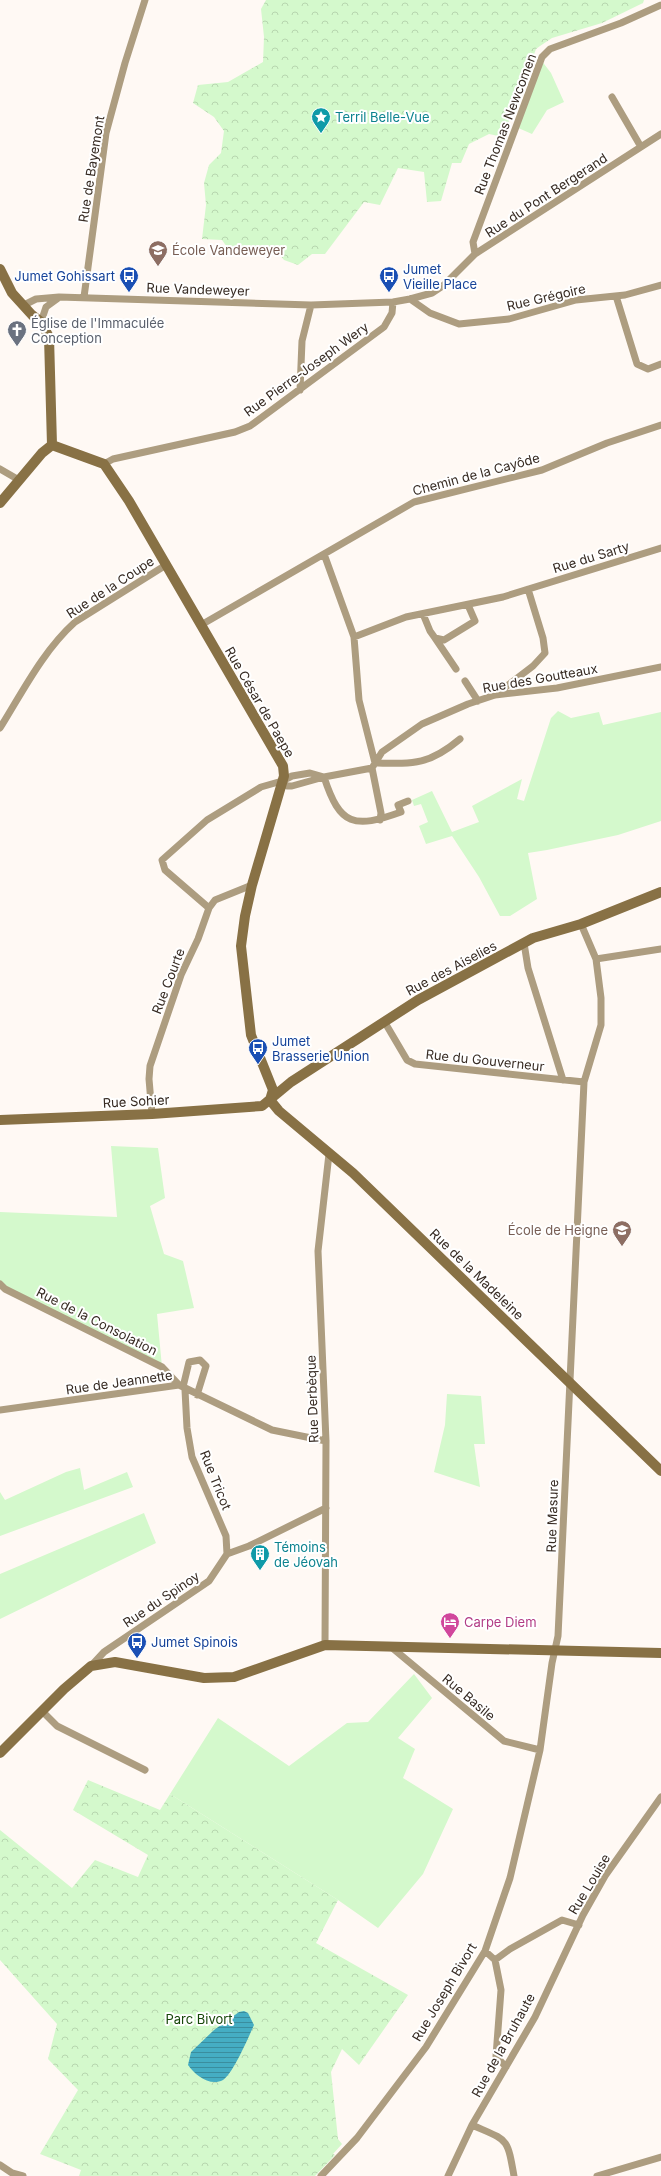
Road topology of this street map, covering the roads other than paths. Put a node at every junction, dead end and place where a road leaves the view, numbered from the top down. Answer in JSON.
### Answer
{"nodes":[{"id":1,"x":145,"y":0,"type":"edge"},
{"id":2,"x":661,"y":5,"type":"edge"},
{"id":3,"x":612,"y":97,"type":"dead end"},
{"id":4,"x":661,"y":134,"type":"edge"},
{"id":5,"x":641,"y":147,"type":"junction"},
{"id":6,"x":474,"y":254,"type":"junction"},
{"id":7,"x":0,"y":269,"type":"edge"},
{"id":8,"x":661,"y":285,"type":"edge"},
{"id":9,"x":616,"y":296,"type":"junction"},
{"id":10,"x":59,"y":297,"type":"junction"},
{"id":11,"x":84,"y":297,"type":"junction"},
{"id":12,"x":410,"y":299,"type":"junction"},
{"id":13,"x":393,"y":302,"type":"junction"},
{"id":14,"x":24,"y":305,"type":"junction"},
{"id":15,"x":311,"y":305,"type":"junction"},
{"id":16,"x":41,"y":322,"type":"junction"},
{"id":17,"x":661,"y":364,"type":"edge"},
{"id":18,"x":300,"y":390,"type":"junction"},
{"id":19,"x":661,"y":425,"type":"edge"},
{"id":20,"x":52,"y":445,"type":"junction"},
{"id":21,"x":104,"y":464,"type":"junction"},
{"id":22,"x":0,"y":469,"type":"edge"},
{"id":23,"x":19,"y":480,"type":"junction"},
{"id":24,"x":0,"y":504,"type":"edge"},
{"id":25,"x":661,"y":548,"type":"edge"},
{"id":26,"x":324,"y":554,"type":"junction"},
{"id":27,"x":166,"y":565,"type":"junction"},
{"id":28,"x":528,"y":589,"type":"junction"},
{"id":29,"x":468,"y":605,"type":"junction"},
{"id":30,"x":423,"y":614,"type":"junction"},
{"id":31,"x":202,"y":625,"type":"junction"},
{"id":32,"x":354,"y":637,"type":"junction"},
{"id":33,"x":435,"y":638,"type":"junction"},
{"id":34,"x":661,"y":667,"type":"edge"},
{"id":35,"x":456,"y":668,"type":"dead end"},
{"id":36,"x":465,"y":681,"type":"dead end"},
{"id":37,"x":495,"y":695,"type":"junction"},
{"id":38,"x":478,"y":701,"type":"junction"},
{"id":39,"x":0,"y":728,"type":"edge"},
{"id":40,"x":460,"y":739,"type":"dead end"},
{"id":41,"x":374,"y":766,"type":"junction"},
{"id":42,"x":324,"y":777,"type":"junction"},
{"id":43,"x":282,"y":781,"type":"junction"},
{"id":44,"x":408,"y":801,"type":"dead end"},
{"id":45,"x":380,"y":820,"type":"junction"},
{"id":46,"x":252,"y":885,"type":"junction"},
{"id":47,"x":661,"y":892,"type":"edge"},
{"id":48,"x":209,"y":908,"type":"junction"},
{"id":49,"x":581,"y":924,"type":"junction"},
{"id":50,"x":524,"y":944,"type":"junction"},
{"id":51,"x":661,"y":950,"type":"edge"},
{"id":52,"x":596,"y":959,"type":"junction"},
{"id":53,"x":384,"y":1021,"type":"junction"},
{"id":54,"x":563,"y":1080,"type":"junction"},
{"id":55,"x":584,"y":1082,"type":"junction"},
{"id":56,"x":270,"y":1100,"type":"junction"},
{"id":57,"x":152,"y":1114,"type":"junction"},
{"id":58,"x":0,"y":1120,"type":"edge"},
{"id":59,"x":329,"y":1154,"type":"junction"},
{"id":60,"x":0,"y":1284,"type":"edge"},
{"id":61,"x":570,"y":1382,"type":"junction"},
{"id":62,"x":182,"y":1387,"type":"junction"},
{"id":63,"x":197,"y":1395,"type":"junction"},
{"id":64,"x":0,"y":1410,"type":"edge"},
{"id":65,"x":326,"y":1441,"type":"junction"},
{"id":66,"x":661,"y":1471,"type":"edge"},
{"id":67,"x":326,"y":1508,"type":"junction"},
{"id":68,"x":227,"y":1554,"type":"junction"},
{"id":69,"x":325,"y":1645,"type":"junction"},
{"id":70,"x":390,"y":1646,"type":"junction"},
{"id":71,"x":554,"y":1649,"type":"junction"},
{"id":72,"x":661,"y":1653,"type":"edge"},
{"id":73,"x":91,"y":1666,"type":"junction"},
{"id":74,"x":42,"y":1711,"type":"junction"},
{"id":75,"x":540,"y":1750,"type":"junction"},
{"id":76,"x":0,"y":1752,"type":"edge"},
{"id":77,"x":144,"y":1770,"type":"dead end"},
{"id":78,"x":661,"y":1797,"type":"edge"},
{"id":79,"x":579,"y":1925,"type":"junction"},
{"id":80,"x":485,"y":1951,"type":"junction"},
{"id":81,"x":495,"y":1960,"type":"junction"},
{"id":82,"x":506,"y":2067,"type":"junction"},
{"id":83,"x":472,"y":2125,"type":"junction"},
{"id":84,"x":661,"y":2157,"type":"edge"},
{"id":85,"x":0,"y":2165,"type":"edge"},
{"id":86,"x":23,"y":2176,"type":"edge"},
{"id":87,"x":321,"y":2176,"type":"edge"},
{"id":88,"x":448,"y":2176,"type":"edge"},
{"id":89,"x":514,"y":2176,"type":"edge"},
{"id":90,"x":596,"y":2176,"type":"edge"}],
"edges":[{"from":1,"to":11,"type":"street","name":"Rue de Bayemont"},
{"from":2,"to":6,"type":"street","name":"Rue Thomas Newcomen"},
{"from":3,"to":5,"type":"street"},
{"from":4,"to":5,"type":"street","name":"Rue du Pont Bergerand"},
{"from":5,"to":6,"type":"street","name":"Rue du Pont Bergerand"},
{"from":6,"to":12,"type":"street","name":"Rue du Pont Bergerand"},
{"from":7,"to":14,"type":"street"},
{"from":8,"to":9,"type":"street","name":"Rue Grégoire"},
{"from":9,"to":12,"type":"street","name":"Rue Grégoire"},
{"from":9,"to":17,"type":"street"},
{"from":10,"to":11,"type":"street","name":"Rue Vandeweyer"},
{"from":10,"to":14,"type":"street","name":"Rue Vandeweyer"},
{"from":10,"to":16,"type":"street"},
{"from":11,"to":15,"type":"street","name":"Rue Vandeweyer"},
{"from":12,"to":13,"type":"street","name":"Rue Vandeweyer"},
{"from":13,"to":15,"type":"street","name":"Rue Vandeweyer"},
{"from":13,"to":18,"type":"street","name":"Rue Pierre-Joseph Wery"},
{"from":14,"to":16,"type":"street"},
{"from":15,"to":18,"type":"street"},
{"from":16,"to":20,"type":"street"},
{"from":18,"to":21,"type":"street","name":"Rue Pierre-Joseph Wery"},
{"from":19,"to":26,"type":"street","name":"Chemin de la Cayôde"},
{"from":20,"to":21,"type":"street"},
{"from":20,"to":23,"type":"street"},
{"from":21,"to":27,"type":"street","name":"Rue César de Paepe"},
{"from":22,"to":23,"type":"street"},
{"from":23,"to":24,"type":"street"},
{"from":25,"to":28,"type":"street","name":"Rue du Sarty"},
{"from":26,"to":31,"type":"street","name":"Chemin de la Cayôde"},
{"from":26,"to":32,"type":"street"},
{"from":27,"to":31,"type":"street","name":"Rue César de Paepe"},
{"from":27,"to":39,"type":"street","name":"Rue de la Coupe"},
{"from":28,"to":29,"type":"street","name":"Rue du Sarty"},
{"from":28,"to":37,"type":"street"},
{"from":29,"to":30,"type":"street","name":"Rue du Sarty"},
{"from":29,"to":33,"type":"street"},
{"from":30,"to":32,"type":"street","name":"Rue du Sarty"},
{"from":30,"to":33,"type":"street"},
{"from":31,"to":43,"type":"street","name":"Rue César de Paepe"},
{"from":32,"to":41,"type":"street"},
{"from":33,"to":35,"type":"street"},
{"from":34,"to":37,"type":"street","name":"Rue des Goutteaux"},
{"from":36,"to":38,"type":"street"},
{"from":37,"to":38,"type":"street","name":"Rue des Goutteaux"},
{"from":38,"to":41,"type":"street","name":"Rue des Goutteaux"},
{"from":40,"to":41,"type":"street"},
{"from":41,"to":42,"type":"street"},
{"from":41,"to":45,"type":"street"},
{"from":42,"to":43,"type":"street"},
{"from":42,"to":45,"type":"street"},
{"from":43,"to":46,"type":"street","name":"Rue César de Paepe"},
{"from":43,"to":48,"type":"street"},
{"from":44,"to":45,"type":"street"},
{"from":46,"to":48,"type":"street"},
{"from":46,"to":56,"type":"street","name":"Rue César de Paepe"},
{"from":47,"to":49,"type":"street","name":"Rue des Aiselies"},
{"from":48,"to":57,"type":"street","name":"Rue Courte"},
{"from":49,"to":50,"type":"street","name":"Rue des Aiselies"},
{"from":49,"to":52,"type":"street","name":"Rue Masure"},
{"from":50,"to":53,"type":"street","name":"Rue des Aiselies"},
{"from":50,"to":54,"type":"street"},
{"from":51,"to":52,"type":"street"},
{"from":52,"to":55,"type":"street","name":"Rue Masure"},
{"from":53,"to":54,"type":"street","name":"Rue du Gouverneur"},
{"from":53,"to":56,"type":"street","name":"Rue des Aiselies"},
{"from":54,"to":55,"type":"street","name":"Rue du Gouverneur"},
{"from":55,"to":61,"type":"street","name":"Rue Masure"},
{"from":56,"to":57,"type":"street","name":"Rue Sohier"},
{"from":56,"to":59,"type":"street","name":"Rue de la Madeleine"},
{"from":57,"to":58,"type":"street","name":"Rue Sohier"},
{"from":59,"to":61,"type":"street","name":"Rue de la Madeleine"},
{"from":59,"to":65,"type":"street","name":"Rue Derbèque"},
{"from":60,"to":62,"type":"street","name":"Rue de la Consolation"},
{"from":61,"to":66,"type":"street","name":"Rue de la Madeleine"},
{"from":61,"to":71,"type":"street","name":"Rue Masure"},
{"from":62,"to":63,"type":"street","name":"Rue de Jeannette"},
{"from":62,"to":63,"type":"street","name":"Rue Tricot"},
{"from":62,"to":64,"type":"street","name":"Rue de Jeannette"},
{"from":62,"to":68,"type":"street","name":"Rue Tricot"},
{"from":63,"to":65,"type":"street","name":"Rue de Jeannette"},
{"from":65,"to":67,"type":"street","name":"Rue Derbèque"},
{"from":67,"to":68,"type":"street"},
{"from":67,"to":69,"type":"street","name":"Rue Derbèque"},
{"from":68,"to":73,"type":"street","name":"Rue du Spinoy"},
{"from":69,"to":70,"type":"street"},
{"from":69,"to":73,"type":"street"},
{"from":70,"to":71,"type":"street"},
{"from":70,"to":75,"type":"street","name":"Rue Basile"},
{"from":71,"to":72,"type":"street"},
{"from":71,"to":75,"type":"street","name":"Rue Joseph Bivort"},
{"from":73,"to":74,"type":"street"},
{"from":74,"to":76,"type":"street"},
{"from":74,"to":77,"type":"street"},
{"from":75,"to":80,"type":"street","name":"Rue Joseph Bivort"},
{"from":78,"to":79,"type":"street","name":"Rue Louise"},
{"from":79,"to":81,"type":"street","name":"Rue Louise"},
{"from":79,"to":82,"type":"street","name":"Rue de la Bruhaute"},
{"from":80,"to":81,"type":"street"},
{"from":80,"to":87,"type":"street","name":"Rue Joseph Bivort"},
{"from":81,"to":82,"type":"street"},
{"from":82,"to":83,"type":"street","name":"Rue de la Bruhaute"},
{"from":83,"to":88,"type":"street","name":"Rue de la Bruhaute"},
{"from":83,"to":89,"type":"street"},
{"from":84,"to":90,"type":"street"},
{"from":85,"to":86,"type":"street"}]}
